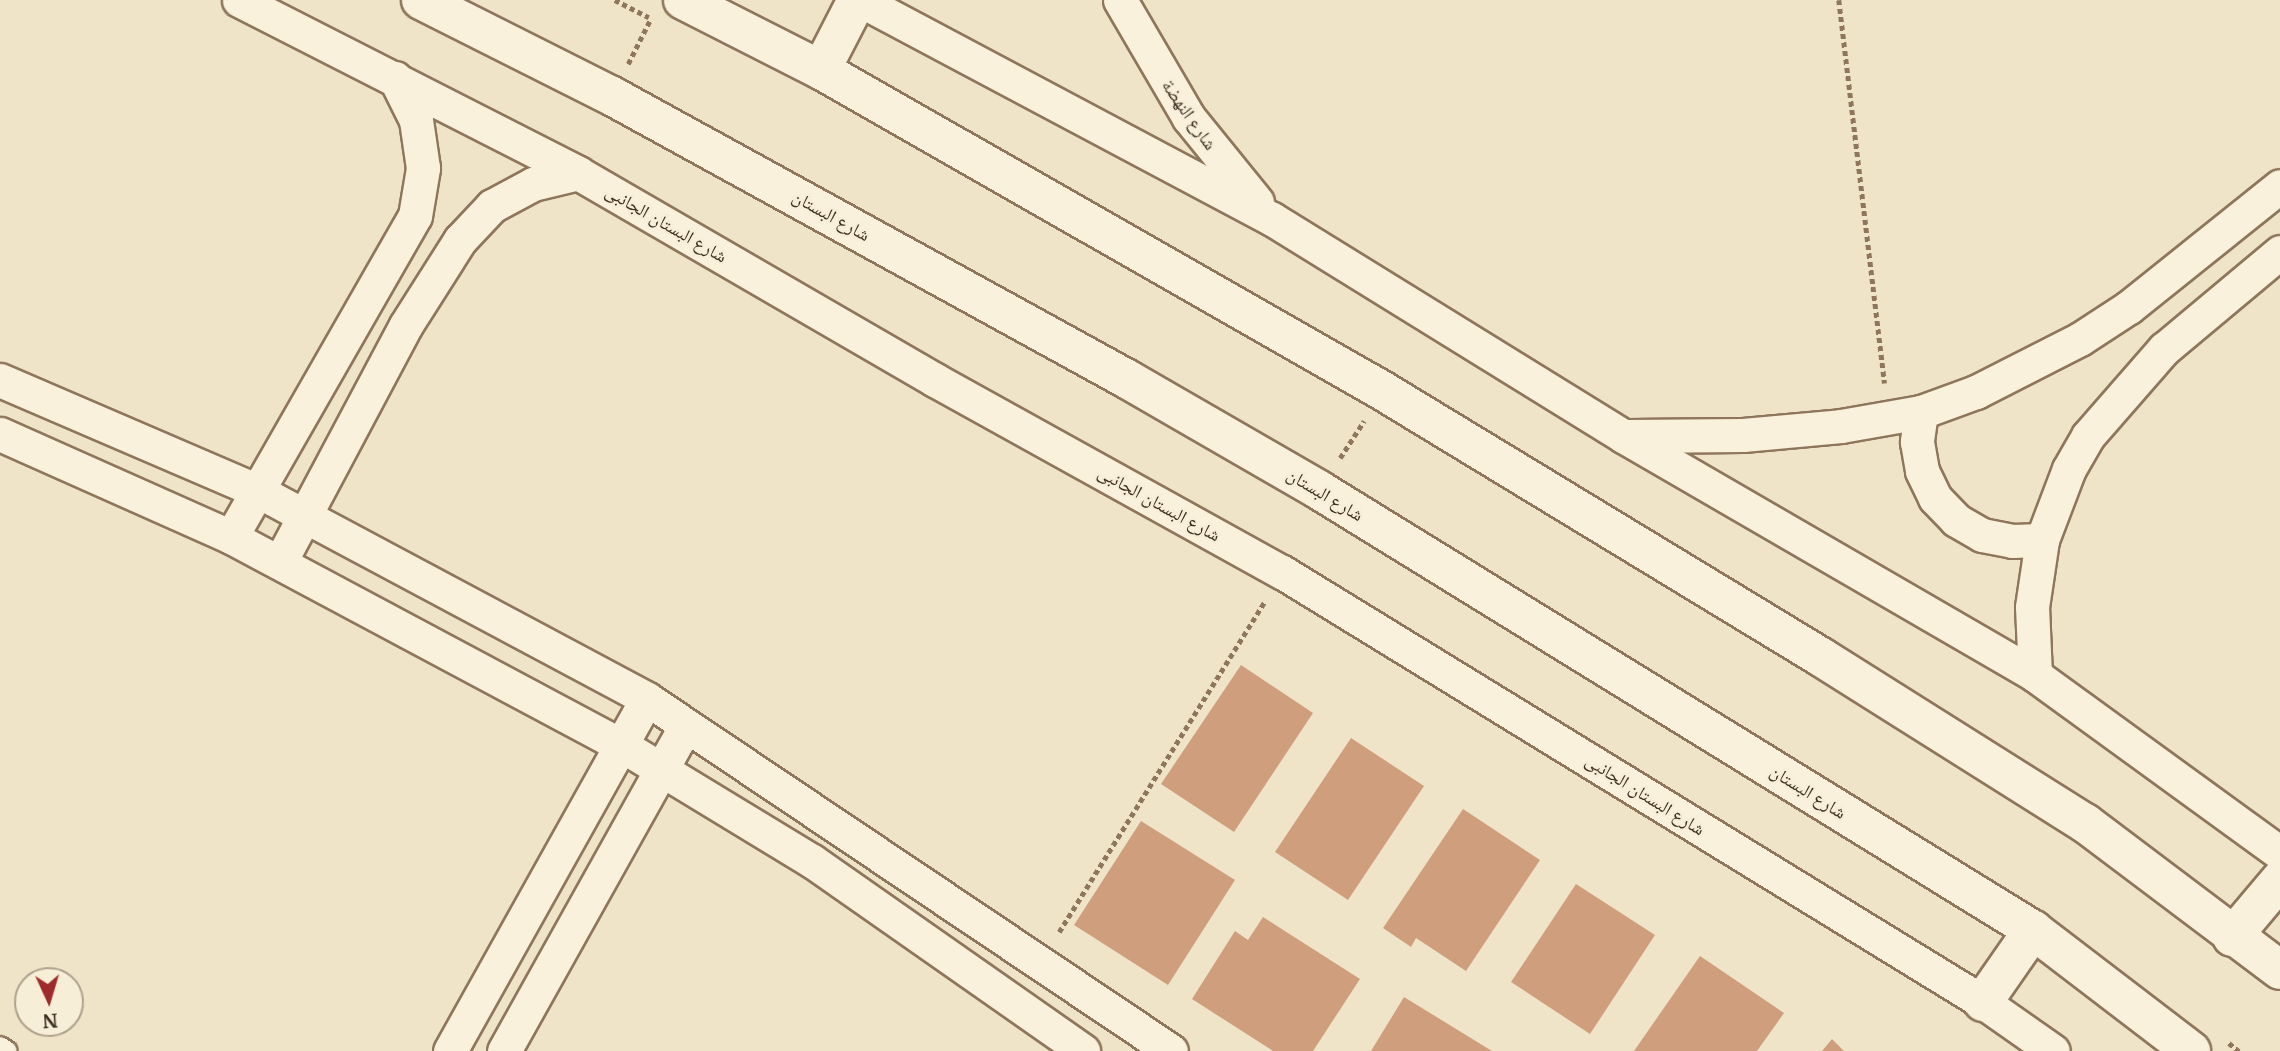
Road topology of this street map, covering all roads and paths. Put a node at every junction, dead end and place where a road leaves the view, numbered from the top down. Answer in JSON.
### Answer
{"nodes":[{"id":1,"x":239,"y":0,"type":"edge"},
{"id":2,"x":421,"y":0,"type":"edge"},
{"id":3,"x":858,"y":0,"type":"edge"},
{"id":4,"x":1120,"y":0,"type":"edge"},
{"id":5,"x":1839,"y":0,"type":"edge"},
{"id":6,"x":669,"y":5,"type":"edge"},
{"id":7,"x":821,"y":70,"type":"junction"},
{"id":8,"x":395,"y":78,"type":"junction"},
{"id":9,"x":612,"y":96,"type":"junction"},
{"id":10,"x":578,"y":173,"type":"junction"},
{"id":11,"x":2280,"y":186,"type":"edge"},
{"id":12,"x":1272,"y":219,"type":"junction"},
{"id":13,"x":2280,"y":252,"type":"edge"},
{"id":14,"x":0,"y":380,"type":"edge"},
{"id":15,"x":1383,"y":391,"type":"junction"},
{"id":16,"x":1905,"y":415,"type":"junction"},
{"id":17,"x":0,"y":434,"type":"edge"},
{"id":18,"x":1623,"y":436,"type":"junction"},
{"id":19,"x":1318,"y":490,"type":"junction"},
{"id":20,"x":257,"y":491,"type":"junction"},
{"id":21,"x":306,"y":516,"type":"junction"},
{"id":22,"x":231,"y":537,"type":"junction"},
{"id":23,"x":2042,"y":540,"type":"junction"},
{"id":24,"x":280,"y":562,"type":"junction"},
{"id":25,"x":1282,"y":572,"type":"junction"},
{"id":26,"x":2035,"y":675,"type":"junction"},
{"id":27,"x":647,"y":699,"type":"junction"},
{"id":28,"x":686,"y":725,"type":"junction"},
{"id":29,"x":621,"y":745,"type":"junction"},
{"id":30,"x":659,"y":772,"type":"junction"},
{"id":31,"x":2280,"y":853,"type":"edge"},
{"id":32,"x":2280,"y":880,"type":"edge"},
{"id":33,"x":2032,"y":930,"type":"junction"},
{"id":34,"x":2232,"y":937,"type":"junction"},
{"id":35,"x":1040,"y":963,"type":"junction"},
{"id":36,"x":2280,"y":970,"type":"edge"},
{"id":37,"x":1983,"y":1002,"type":"junction"},
{"id":38,"x":0,"y":1046,"type":"edge"},
{"id":39,"x":8,"y":1051,"type":"edge"},
{"id":40,"x":450,"y":1051,"type":"edge"},
{"id":41,"x":504,"y":1051,"type":"edge"},
{"id":42,"x":1083,"y":1051,"type":"edge"},
{"id":43,"x":1171,"y":1051,"type":"edge"},
{"id":44,"x":2053,"y":1051,"type":"edge"},
{"id":45,"x":2191,"y":1051,"type":"edge"}],
"edges":[{"from":1,"to":8,"type":"street","name":"شارع البستان الجانبى"},
{"from":2,"to":9,"type":"street","name":"شارع البستان"},
{"from":3,"to":7,"type":"street"},
{"from":3,"to":12,"type":"street"},
{"from":4,"to":12,"type":"street","name":"شارع النهضة"},
{"from":5,"to":16,"type":"path"},
{"from":6,"to":7,"type":"street"},
{"from":6,"to":9,"type":"path"},
{"from":7,"to":15,"type":"street"},
{"from":8,"to":10,"type":"street","name":"شارع البستان الجانبى"},
{"from":8,"to":20,"type":"street"},
{"from":9,"to":19,"type":"street","name":"شارع البستان"},
{"from":10,"to":21,"type":"street"},
{"from":10,"to":25,"type":"street","name":"شارع البستان الجانبى"},
{"from":11,"to":16,"type":"street"},
{"from":12,"to":18,"type":"street"},
{"from":13,"to":23,"type":"street"},
{"from":14,"to":20,"type":"street"},
{"from":15,"to":19,"type":"path"},
{"from":15,"to":34,"type":"street"},
{"from":16,"to":18,"type":"street"},
{"from":16,"to":23,"type":"street"},
{"from":17,"to":22,"type":"street"},
{"from":18,"to":26,"type":"street"},
{"from":19,"to":33,"type":"street","name":"شارع البستان"},
{"from":20,"to":21,"type":"street"},
{"from":20,"to":22,"type":"street"},
{"from":21,"to":24,"type":"street"},
{"from":21,"to":27,"type":"street"},
{"from":22,"to":24,"type":"street"},
{"from":23,"to":26,"type":"street"},
{"from":24,"to":29,"type":"street"},
{"from":25,"to":35,"type":"path"},
{"from":25,"to":37,"type":"street","name":"شارع البستان الجانبى"},
{"from":26,"to":31,"type":"street"},
{"from":27,"to":28,"type":"street"},
{"from":27,"to":29,"type":"street"},
{"from":28,"to":30,"type":"street"},
{"from":28,"to":35,"type":"street"},
{"from":29,"to":30,"type":"street"},
{"from":29,"to":40,"type":"street"},
{"from":30,"to":41,"type":"street"},
{"from":30,"to":42,"type":"street"},
{"from":32,"to":34,"type":"street"},
{"from":33,"to":37,"type":"street"},
{"from":33,"to":45,"type":"street","name":"شارع البستان"},
{"from":34,"to":36,"type":"street"},
{"from":35,"to":43,"type":"street"},
{"from":37,"to":44,"type":"street","name":"شارع البستان الجانبى"},
{"from":38,"to":39,"type":"lane"}]}
